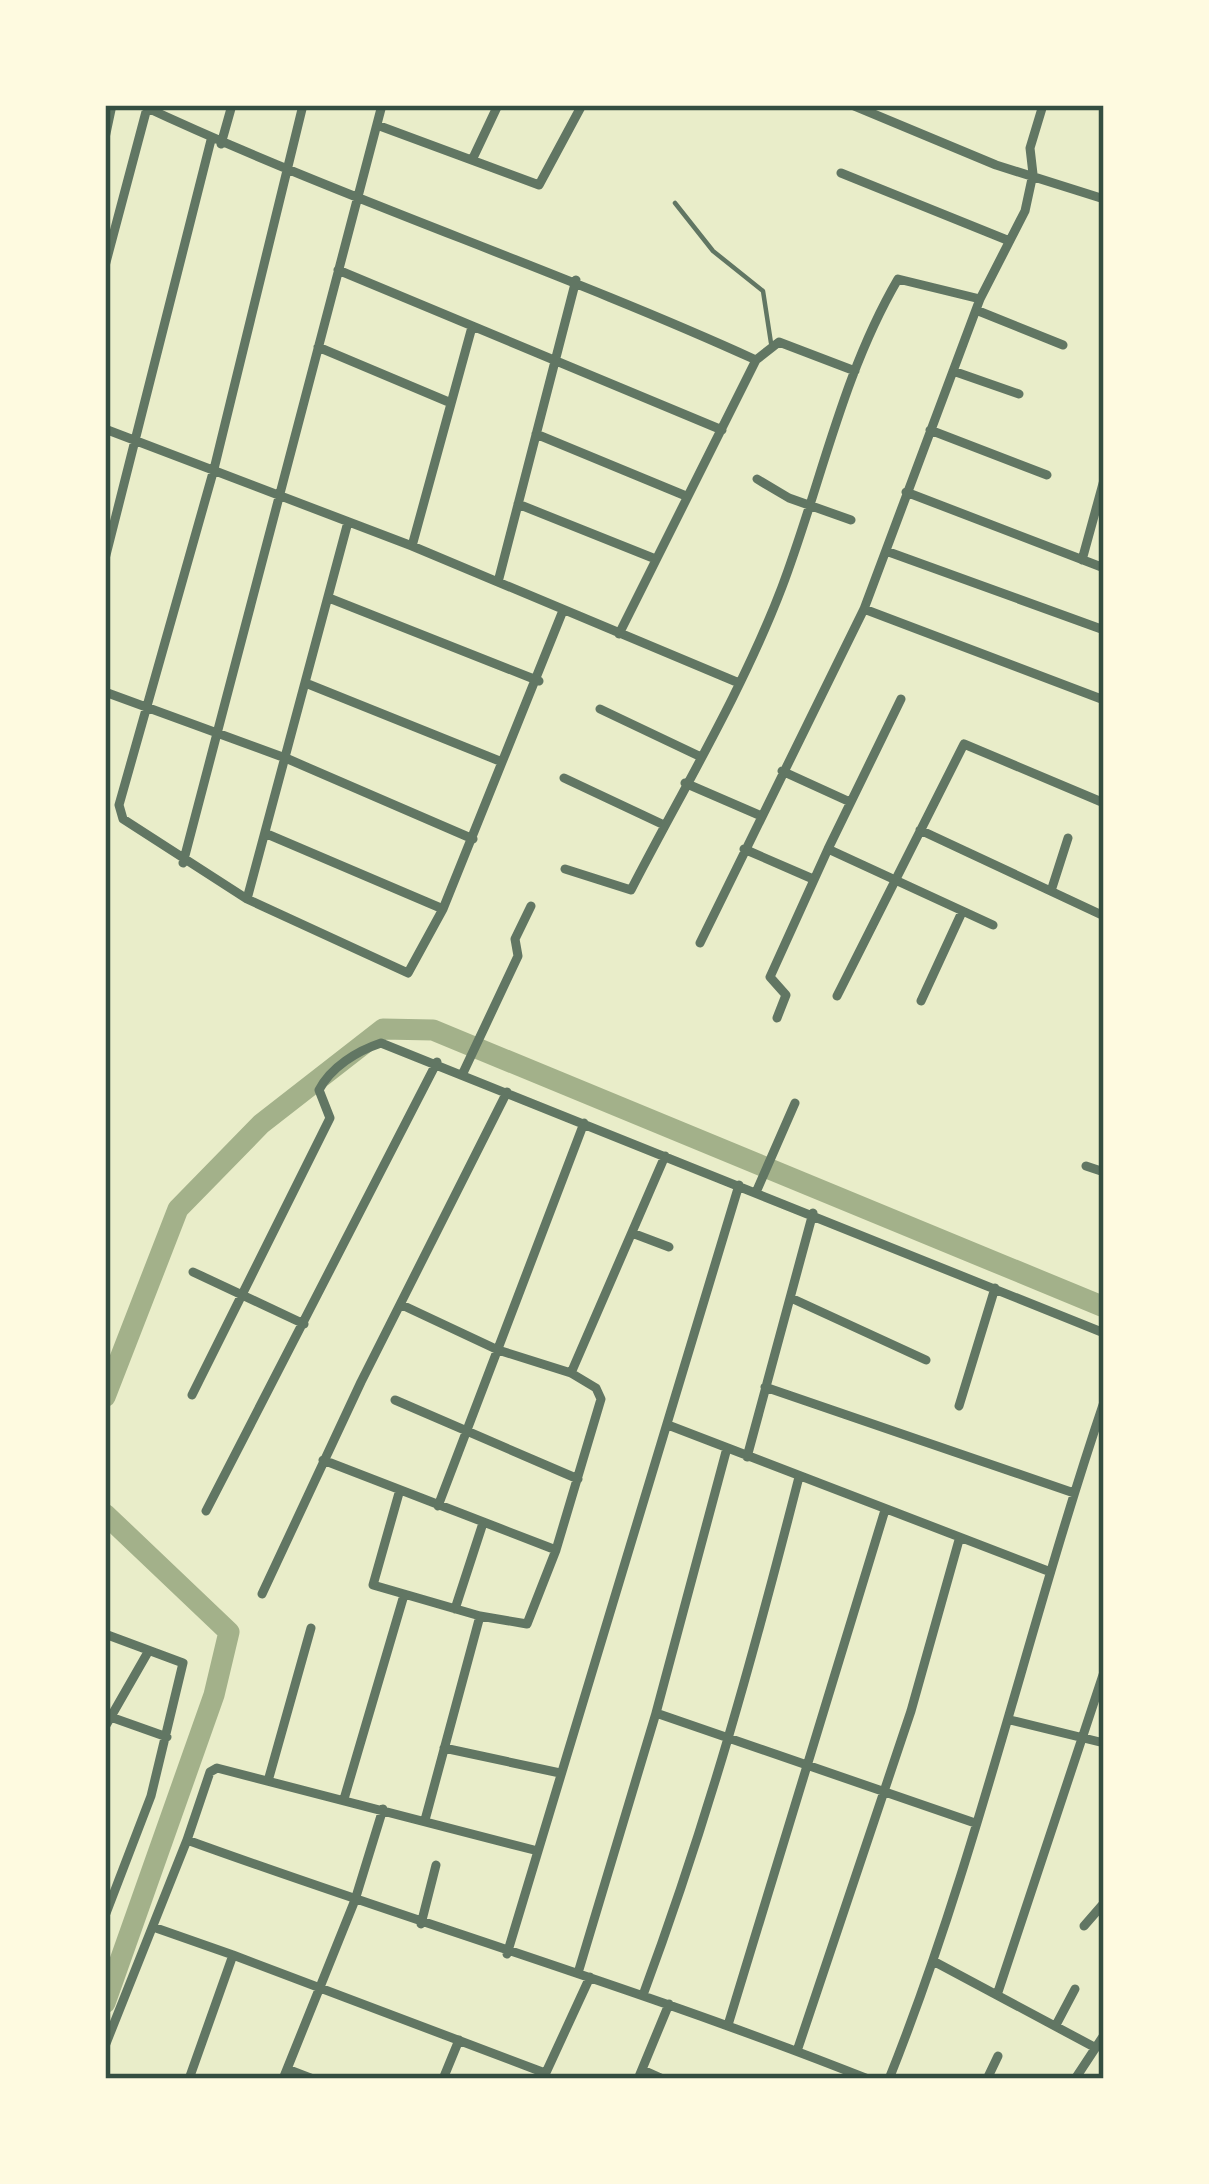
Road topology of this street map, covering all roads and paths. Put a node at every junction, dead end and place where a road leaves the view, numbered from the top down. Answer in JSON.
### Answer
{"nodes":[{"id":1,"x":112,"y":105,"type":"edge"},
{"id":2,"x":232,"y":105,"type":"edge"},
{"id":3,"x":303,"y":105,"type":"edge"},
{"id":4,"x":382,"y":105,"type":"edge"},
{"id":5,"x":498,"y":105,"type":"edge"},
{"id":6,"x":582,"y":105,"type":"edge"},
{"id":7,"x":851,"y":105,"type":"edge"},
{"id":8,"x":1043,"y":105,"type":"edge"},
{"id":9,"x":143,"y":106,"type":"edge"},
{"id":10,"x":377,"y":125,"type":"junction"},
{"id":11,"x":105,"y":138,"type":"edge"},
{"id":12,"x":216,"y":142,"type":"junction"},
{"id":13,"x":472,"y":158,"type":"junction"},
{"id":14,"x":284,"y":170,"type":"junction"},
{"id":15,"x":841,"y":173,"type":"dead end"},
{"id":16,"x":1033,"y":174,"type":"junction"},
{"id":17,"x":357,"y":198,"type":"junction"},
{"id":18,"x":1104,"y":199,"type":"edge"},
{"id":19,"x":675,"y":202,"type":"dead end"},
{"id":20,"x":1006,"y":240,"type":"junction"},
{"id":21,"x":105,"y":266,"type":"edge"},
{"id":22,"x":338,"y":270,"type":"junction"},
{"id":23,"x":576,"y":280,"type":"junction"},
{"id":24,"x":978,"y":305,"type":"junction"},
{"id":25,"x":472,"y":327,"type":"junction"},
{"id":26,"x":771,"y":343,"type":"junction"},
{"id":27,"x":1064,"y":345,"type":"dead end"},
{"id":28,"x":318,"y":347,"type":"junction"},
{"id":29,"x":555,"y":360,"type":"junction"},
{"id":30,"x":756,"y":360,"type":"junction"},
{"id":31,"x":855,"y":370,"type":"junction"},
{"id":32,"x":953,"y":371,"type":"junction"},
{"id":33,"x":1019,"y":394,"type":"dead end"},
{"id":34,"x":451,"y":403,"type":"junction"},
{"id":35,"x":105,"y":429,"type":"edge"},
{"id":36,"x":722,"y":430,"type":"junction"},
{"id":37,"x":930,"y":430,"type":"junction"},
{"id":38,"x":536,"y":434,"type":"junction"},
{"id":39,"x":134,"y":440,"type":"junction"},
{"id":40,"x":214,"y":470,"type":"junction"},
{"id":41,"x":1048,"y":475,"type":"dead end"},
{"id":42,"x":757,"y":478,"type":"dead end"},
{"id":43,"x":1104,"y":480,"type":"edge"},
{"id":44,"x":906,"y":492,"type":"junction"},
{"id":45,"x":280,"y":494,"type":"junction"},
{"id":46,"x":686,"y":496,"type":"junction"},
{"id":47,"x":518,"y":504,"type":"junction"},
{"id":48,"x":806,"y":504,"type":"junction"},
{"id":49,"x":851,"y":520,"type":"dead end"},
{"id":50,"x":348,"y":522,"type":"junction"},
{"id":51,"x":412,"y":546,"type":"junction"},
{"id":52,"x":886,"y":551,"type":"junction"},
{"id":53,"x":653,"y":558,"type":"junction"},
{"id":54,"x":105,"y":559,"type":"edge"},
{"id":55,"x":1082,"y":560,"type":"junction"},
{"id":56,"x":1104,"y":568,"type":"edge"},
{"id":57,"x":498,"y":582,"type":"junction"},
{"id":58,"x":329,"y":598,"type":"junction"},
{"id":59,"x":864,"y":609,"type":"junction"},
{"id":60,"x":562,"y":613,"type":"junction"},
{"id":61,"x":1104,"y":630,"type":"edge"},
{"id":62,"x":619,"y":634,"type":"junction"},
{"id":63,"x":538,"y":681,"type":"junction"},
{"id":64,"x":739,"y":683,"type":"junction"},
{"id":65,"x":308,"y":684,"type":"junction"},
{"id":66,"x":105,"y":692,"type":"edge"},
{"id":67,"x":901,"y":699,"type":"dead end"},
{"id":68,"x":1104,"y":700,"type":"edge"},
{"id":69,"x":148,"y":709,"type":"junction"},
{"id":70,"x":600,"y":709,"type":"dead end"},
{"id":71,"x":215,"y":735,"type":"junction"},
{"id":72,"x":700,"y":756,"type":"junction"},
{"id":73,"x":288,"y":759,"type":"junction"},
{"id":74,"x":502,"y":762,"type":"junction"},
{"id":75,"x":782,"y":771,"type":"junction"},
{"id":76,"x":564,"y":778,"type":"dead end"},
{"id":77,"x":685,"y":782,"type":"junction"},
{"id":78,"x":850,"y":802,"type":"junction"},
{"id":79,"x":1104,"y":803,"type":"edge"},
{"id":80,"x":759,"y":814,"type":"junction"},
{"id":81,"x":664,"y":825,"type":"junction"},
{"id":82,"x":920,"y":830,"type":"junction"},
{"id":83,"x":267,"y":834,"type":"junction"},
{"id":84,"x":1068,"y":838,"type":"dead end"},
{"id":85,"x":472,"y":839,"type":"junction"},
{"id":86,"x":744,"y":849,"type":"junction"},
{"id":87,"x":828,"y":849,"type":"junction"},
{"id":88,"x":183,"y":863,"type":"junction"},
{"id":89,"x":566,"y":869,"type":"dead end"},
{"id":90,"x":813,"y":879,"type":"junction"},
{"id":91,"x":894,"y":879,"type":"junction"},
{"id":92,"x":1051,"y":890,"type":"junction"},
{"id":93,"x":248,"y":899,"type":"junction"},
{"id":94,"x":531,"y":906,"type":"dead end"},
{"id":95,"x":443,"y":909,"type":"junction"},
{"id":96,"x":962,"y":912,"type":"junction"},
{"id":97,"x":1104,"y":916,"type":"edge"},
{"id":98,"x":993,"y":926,"type":"dead end"},
{"id":99,"x":700,"y":943,"type":"dead end"},
{"id":100,"x":836,"y":995,"type":"dead end"},
{"id":101,"x":921,"y":1001,"type":"dead end"},
{"id":102,"x":777,"y":1018,"type":"dead end"},
{"id":103,"x":437,"y":1062,"type":"junction"},
{"id":104,"x":463,"y":1073,"type":"junction"},
{"id":105,"x":508,"y":1091,"type":"junction"},
{"id":106,"x":795,"y":1103,"type":"dead end"},
{"id":107,"x":584,"y":1123,"type":"junction"},
{"id":108,"x":665,"y":1156,"type":"junction"},
{"id":109,"x":1086,"y":1166,"type":"dead end"},
{"id":110,"x":1104,"y":1172,"type":"edge"},
{"id":111,"x":739,"y":1185,"type":"junction"},
{"id":112,"x":757,"y":1190,"type":"junction"},
{"id":113,"x":813,"y":1214,"type":"junction"},
{"id":114,"x":632,"y":1233,"type":"junction"},
{"id":115,"x":669,"y":1247,"type":"dead end"},
{"id":116,"x":193,"y":1272,"type":"dead end"},
{"id":117,"x":995,"y":1288,"type":"junction"},
{"id":118,"x":239,"y":1296,"type":"junction"},
{"id":119,"x":791,"y":1298,"type":"junction"},
{"id":120,"x":402,"y":1304,"type":"junction"},
{"id":121,"x":304,"y":1324,"type":"junction"},
{"id":122,"x":1104,"y":1333,"type":"edge"},
{"id":123,"x":498,"y":1350,"type":"junction"},
{"id":124,"x":926,"y":1360,"type":"dead end"},
{"id":125,"x":571,"y":1373,"type":"junction"},
{"id":126,"x":765,"y":1388,"type":"junction"},
{"id":127,"x":192,"y":1395,"type":"dead end"},
{"id":128,"x":395,"y":1400,"type":"dead end"},
{"id":129,"x":1104,"y":1402,"type":"edge"},
{"id":130,"x":958,"y":1406,"type":"dead end"},
{"id":131,"x":1101,"y":1421,"type":"edge"},
{"id":132,"x":668,"y":1425,"type":"junction"},
{"id":133,"x":466,"y":1433,"type":"junction"},
{"id":134,"x":727,"y":1448,"type":"junction"},
{"id":135,"x":747,"y":1457,"type":"junction"},
{"id":136,"x":323,"y":1460,"type":"junction"},
{"id":137,"x":799,"y":1477,"type":"junction"},
{"id":138,"x":578,"y":1479,"type":"junction"},
{"id":139,"x":399,"y":1493,"type":"junction"},
{"id":140,"x":1074,"y":1493,"type":"junction"},
{"id":141,"x":438,"y":1506,"type":"junction"},
{"id":142,"x":206,"y":1510,"type":"dead end"},
{"id":143,"x":884,"y":1510,"type":"junction"},
{"id":144,"x":483,"y":1523,"type":"junction"},
{"id":145,"x":959,"y":1540,"type":"junction"},
{"id":146,"x":556,"y":1550,"type":"junction"},
{"id":147,"x":1048,"y":1571,"type":"junction"},
{"id":148,"x":262,"y":1594,"type":"dead end"},
{"id":149,"x":404,"y":1594,"type":"junction"},
{"id":150,"x":454,"y":1609,"type":"junction"},
{"id":151,"x":480,"y":1616,"type":"junction"},
{"id":152,"x":311,"y":1628,"type":"dead end"},
{"id":153,"x":105,"y":1634,"type":"edge"},
{"id":154,"x":148,"y":1652,"type":"junction"},
{"id":155,"x":1104,"y":1672,"type":"edge"},
{"id":156,"x":656,"y":1714,"type":"junction"},
{"id":157,"x":106,"y":1720,"type":"edge"},
{"id":158,"x":1010,"y":1720,"type":"junction"},
{"id":159,"x":1086,"y":1735,"type":"junction"},
{"id":160,"x":167,"y":1737,"type":"junction"},
{"id":161,"x":731,"y":1743,"type":"junction"},
{"id":162,"x":1104,"y":1743,"type":"edge"},
{"id":163,"x":444,"y":1748,"type":"junction"},
{"id":164,"x":807,"y":1766,"type":"junction"},
{"id":165,"x":560,"y":1773,"type":"junction"},
{"id":166,"x":268,"y":1781,"type":"junction"},
{"id":167,"x":884,"y":1793,"type":"junction"},
{"id":168,"x":344,"y":1799,"type":"junction"},
{"id":169,"x":383,"y":1809,"type":"junction"},
{"id":170,"x":425,"y":1820,"type":"junction"},
{"id":171,"x":975,"y":1822,"type":"junction"},
{"id":172,"x":187,"y":1840,"type":"junction"},
{"id":173,"x":534,"y":1850,"type":"junction"},
{"id":174,"x":436,"y":1865,"type":"dead end"},
{"id":175,"x":355,"y":1900,"type":"junction"},
{"id":176,"x":1104,"y":1903,"type":"edge"},
{"id":177,"x":105,"y":1916,"type":"edge"},
{"id":178,"x":421,"y":1924,"type":"junction"},
{"id":179,"x":1084,"y":1927,"type":"dead end"},
{"id":180,"x":156,"y":1928,"type":"junction"},
{"id":181,"x":507,"y":1954,"type":"junction"},
{"id":182,"x":233,"y":1955,"type":"junction"},
{"id":183,"x":935,"y":1962,"type":"junction"},
{"id":184,"x":584,"y":1975,"type":"junction"},
{"id":185,"x":1076,"y":1989,"type":"dead end"},
{"id":186,"x":320,"y":1991,"type":"junction"},
{"id":187,"x":643,"y":1995,"type":"junction"},
{"id":188,"x":997,"y":1995,"type":"junction"},
{"id":189,"x":669,"y":2004,"type":"junction"},
{"id":190,"x":728,"y":2025,"type":"junction"},
{"id":191,"x":1056,"y":2025,"type":"junction"},
{"id":192,"x":1104,"y":2035,"type":"edge"},
{"id":193,"x":460,"y":2040,"type":"junction"},
{"id":194,"x":105,"y":2046,"type":"edge"},
{"id":195,"x":1096,"y":2048,"type":"junction"},
{"id":196,"x":797,"y":2051,"type":"junction"},
{"id":197,"x":998,"y":2056,"type":"dead end"},
{"id":198,"x":285,"y":2074,"type":"edge"},
{"id":199,"x":640,"y":2074,"type":"edge"},
{"id":200,"x":544,"y":2076,"type":"edge"},
{"id":201,"x":189,"y":2079,"type":"edge"},
{"id":202,"x":314,"y":2079,"type":"edge"},
{"id":203,"x":443,"y":2079,"type":"edge"},
{"id":204,"x":663,"y":2079,"type":"edge"},
{"id":205,"x":868,"y":2079,"type":"edge"},
{"id":206,"x":889,"y":2079,"type":"edge"},
{"id":207,"x":987,"y":2079,"type":"edge"},
{"id":208,"x":1075,"y":2079,"type":"edge"}],
"edges":[{"from":1,"to":11,"type":"street"},
{"from":2,"to":12,"type":"street"},
{"from":3,"to":14,"type":"street"},
{"from":4,"to":10,"type":"street"},
{"from":5,"to":13,"type":"street"},
{"from":6,"to":13,"type":"street"},
{"from":7,"to":16,"type":"street"},
{"from":8,"to":16,"type":"street"},
{"from":9,"to":12,"type":"street"},
{"from":9,"to":21,"type":"street"},
{"from":10,"to":13,"type":"street"},
{"from":10,"to":17,"type":"street"},
{"from":12,"to":14,"type":"street"},
{"from":12,"to":39,"type":"street"},
{"from":14,"to":17,"type":"street"},
{"from":14,"to":40,"type":"street"},
{"from":15,"to":20,"type":"street"},
{"from":16,"to":18,"type":"street"},
{"from":16,"to":20,"type":"street"},
{"from":17,"to":22,"type":"street"},
{"from":17,"to":23,"type":"street"},
{"from":19,"to":26,"type":"lane"},
{"from":20,"to":24,"type":"street"},
{"from":22,"to":25,"type":"street"},
{"from":22,"to":28,"type":"street"},
{"from":23,"to":29,"type":"street"},
{"from":23,"to":30,"type":"street"},
{"from":24,"to":27,"type":"street"},
{"from":24,"to":31,"type":"street"},
{"from":24,"to":32,"type":"street"},
{"from":25,"to":29,"type":"street"},
{"from":25,"to":34,"type":"street"},
{"from":26,"to":30,"type":"street"},
{"from":26,"to":31,"type":"street"},
{"from":28,"to":34,"type":"street"},
{"from":28,"to":45,"type":"street"},
{"from":29,"to":36,"type":"street"},
{"from":29,"to":38,"type":"street"},
{"from":30,"to":36,"type":"street"},
{"from":31,"to":48,"type":"street"},
{"from":32,"to":33,"type":"street"},
{"from":32,"to":37,"type":"street"},
{"from":34,"to":51,"type":"street"},
{"from":35,"to":39,"type":"street"},
{"from":36,"to":46,"type":"street"},
{"from":37,"to":41,"type":"street"},
{"from":37,"to":44,"type":"street"},
{"from":38,"to":46,"type":"street"},
{"from":38,"to":47,"type":"street"},
{"from":39,"to":40,"type":"street"},
{"from":39,"to":54,"type":"street"},
{"from":40,"to":45,"type":"street"},
{"from":40,"to":69,"type":"street"},
{"from":42,"to":48,"type":"street"},
{"from":43,"to":55,"type":"street"},
{"from":44,"to":52,"type":"street"},
{"from":44,"to":55,"type":"street"},
{"from":45,"to":50,"type":"street"},
{"from":45,"to":71,"type":"street"},
{"from":46,"to":53,"type":"street"},
{"from":47,"to":53,"type":"street"},
{"from":47,"to":57,"type":"street"},
{"from":48,"to":49,"type":"street"},
{"from":48,"to":64,"type":"street"},
{"from":50,"to":51,"type":"street"},
{"from":50,"to":58,"type":"street"},
{"from":51,"to":57,"type":"street"},
{"from":52,"to":59,"type":"street"},
{"from":52,"to":61,"type":"street"},
{"from":53,"to":62,"type":"street"},
{"from":55,"to":56,"type":"street"},
{"from":57,"to":60,"type":"street"},
{"from":58,"to":63,"type":"street"},
{"from":58,"to":65,"type":"street"},
{"from":59,"to":68,"type":"street"},
{"from":59,"to":75,"type":"street"},
{"from":60,"to":62,"type":"street"},
{"from":60,"to":63,"type":"street"},
{"from":62,"to":64,"type":"street"},
{"from":63,"to":74,"type":"street"},
{"from":64,"to":72,"type":"street"},
{"from":65,"to":73,"type":"street"},
{"from":65,"to":74,"type":"street"},
{"from":66,"to":69,"type":"street"},
{"from":67,"to":78,"type":"street"},
{"from":69,"to":71,"type":"street"},
{"from":69,"to":88,"type":"street"},
{"from":70,"to":72,"type":"street"},
{"from":71,"to":73,"type":"street"},
{"from":71,"to":88,"type":"street"},
{"from":72,"to":77,"type":"street"},
{"from":73,"to":83,"type":"street"},
{"from":73,"to":85,"type":"street"},
{"from":74,"to":85,"type":"street"},
{"from":75,"to":78,"type":"street"},
{"from":75,"to":80,"type":"street"},
{"from":76,"to":81,"type":"street"},
{"from":77,"to":80,"type":"street"},
{"from":77,"to":81,"type":"street"},
{"from":78,"to":87,"type":"street"},
{"from":79,"to":82,"type":"street"},
{"from":80,"to":86,"type":"street"},
{"from":81,"to":89,"type":"street"},
{"from":82,"to":91,"type":"street"},
{"from":82,"to":92,"type":"street"},
{"from":83,"to":93,"type":"street"},
{"from":83,"to":95,"type":"street"},
{"from":84,"to":92,"type":"street"},
{"from":85,"to":95,"type":"street"},
{"from":86,"to":90,"type":"street"},
{"from":86,"to":99,"type":"street"},
{"from":87,"to":90,"type":"street"},
{"from":87,"to":91,"type":"street"},
{"from":88,"to":93,"type":"street"},
{"from":90,"to":102,"type":"street"},
{"from":91,"to":96,"type":"street"},
{"from":91,"to":100,"type":"street"},
{"from":92,"to":97,"type":"street"},
{"from":93,"to":95,"type":"street"},
{"from":94,"to":104,"type":"street"},
{"from":96,"to":98,"type":"street"},
{"from":96,"to":101,"type":"street"},
{"from":103,"to":104,"type":"street"},
{"from":103,"to":118,"type":"street"},
{"from":103,"to":121,"type":"street"},
{"from":104,"to":105,"type":"street"},
{"from":105,"to":107,"type":"street"},
{"from":105,"to":120,"type":"street"},
{"from":106,"to":112,"type":"street"},
{"from":107,"to":108,"type":"street"},
{"from":107,"to":123,"type":"street"},
{"from":108,"to":111,"type":"street"},
{"from":108,"to":114,"type":"street"},
{"from":109,"to":110,"type":"street"},
{"from":111,"to":112,"type":"street"},
{"from":111,"to":132,"type":"street"},
{"from":112,"to":113,"type":"street"},
{"from":113,"to":117,"type":"street"},
{"from":113,"to":119,"type":"street"},
{"from":114,"to":115,"type":"street"},
{"from":114,"to":125,"type":"street"},
{"from":116,"to":118,"type":"street"},
{"from":117,"to":122,"type":"street"},
{"from":117,"to":130,"type":"street"},
{"from":118,"to":121,"type":"street"},
{"from":118,"to":127,"type":"street"},
{"from":119,"to":124,"type":"street"},
{"from":119,"to":126,"type":"street"},
{"from":120,"to":123,"type":"street"},
{"from":120,"to":136,"type":"street"},
{"from":121,"to":142,"type":"street"},
{"from":123,"to":125,"type":"street"},
{"from":123,"to":133,"type":"street"},
{"from":125,"to":138,"type":"street"},
{"from":126,"to":135,"type":"street"},
{"from":126,"to":140,"type":"street"},
{"from":128,"to":133,"type":"street"},
{"from":129,"to":131,"type":"street"},
{"from":131,"to":140,"type":"street"},
{"from":132,"to":134,"type":"street"},
{"from":132,"to":165,"type":"street"},
{"from":133,"to":138,"type":"street"},
{"from":133,"to":141,"type":"street"},
{"from":134,"to":135,"type":"street"},
{"from":134,"to":156,"type":"street"},
{"from":135,"to":137,"type":"street"},
{"from":136,"to":139,"type":"street"},
{"from":136,"to":148,"type":"street"},
{"from":137,"to":143,"type":"street"},
{"from":137,"to":161,"type":"street"},
{"from":138,"to":146,"type":"street"},
{"from":139,"to":141,"type":"street"},
{"from":139,"to":149,"type":"street"},
{"from":140,"to":147,"type":"street"},
{"from":141,"to":144,"type":"street"},
{"from":143,"to":145,"type":"street"},
{"from":143,"to":164,"type":"street"},
{"from":144,"to":146,"type":"street"},
{"from":144,"to":150,"type":"street"},
{"from":145,"to":147,"type":"street"},
{"from":145,"to":167,"type":"street"},
{"from":146,"to":151,"type":"street"},
{"from":147,"to":158,"type":"street"},
{"from":149,"to":150,"type":"street"},
{"from":149,"to":168,"type":"street"},
{"from":150,"to":151,"type":"street"},
{"from":151,"to":163,"type":"street"},
{"from":152,"to":166,"type":"street"},
{"from":153,"to":154,"type":"street"},
{"from":154,"to":157,"type":"street"},
{"from":154,"to":160,"type":"street"},
{"from":155,"to":159,"type":"street"},
{"from":156,"to":161,"type":"street"},
{"from":156,"to":184,"type":"street"},
{"from":157,"to":160,"type":"street"},
{"from":158,"to":159,"type":"street"},
{"from":158,"to":171,"type":"street"},
{"from":159,"to":162,"type":"street"},
{"from":159,"to":188,"type":"street"},
{"from":160,"to":177,"type":"street"},
{"from":161,"to":164,"type":"street"},
{"from":161,"to":187,"type":"street"},
{"from":163,"to":165,"type":"street"},
{"from":163,"to":170,"type":"street"},
{"from":164,"to":167,"type":"street"},
{"from":164,"to":190,"type":"street"},
{"from":165,"to":173,"type":"street"},
{"from":166,"to":168,"type":"street"},
{"from":166,"to":172,"type":"street"},
{"from":167,"to":171,"type":"street"},
{"from":167,"to":196,"type":"street"},
{"from":168,"to":169,"type":"street"},
{"from":169,"to":170,"type":"street"},
{"from":169,"to":175,"type":"street"},
{"from":170,"to":173,"type":"street"},
{"from":171,"to":183,"type":"street"},
{"from":172,"to":175,"type":"street"},
{"from":172,"to":180,"type":"street"},
{"from":173,"to":181,"type":"street"},
{"from":174,"to":178,"type":"street"},
{"from":175,"to":178,"type":"street"},
{"from":175,"to":186,"type":"street"},
{"from":176,"to":179,"type":"street"},
{"from":178,"to":181,"type":"street"},
{"from":180,"to":182,"type":"street"},
{"from":180,"to":194,"type":"street"},
{"from":181,"to":184,"type":"street"},
{"from":182,"to":186,"type":"street"},
{"from":182,"to":201,"type":"street"},
{"from":183,"to":188,"type":"street"},
{"from":183,"to":206,"type":"street"},
{"from":184,"to":187,"type":"street"},
{"from":184,"to":200,"type":"street"},
{"from":185,"to":191,"type":"street"},
{"from":186,"to":193,"type":"street"},
{"from":186,"to":198,"type":"street"},
{"from":187,"to":189,"type":"street"},
{"from":188,"to":191,"type":"street"},
{"from":189,"to":190,"type":"street"},
{"from":189,"to":199,"type":"street"},
{"from":190,"to":196,"type":"street"},
{"from":191,"to":195,"type":"street"},
{"from":192,"to":195,"type":"street"},
{"from":193,"to":200,"type":"street"},
{"from":193,"to":203,"type":"street"},
{"from":195,"to":208,"type":"street"},
{"from":196,"to":205,"type":"street"},
{"from":197,"to":207,"type":"street"},
{"from":198,"to":202,"type":"street"},
{"from":199,"to":204,"type":"street"}]}
